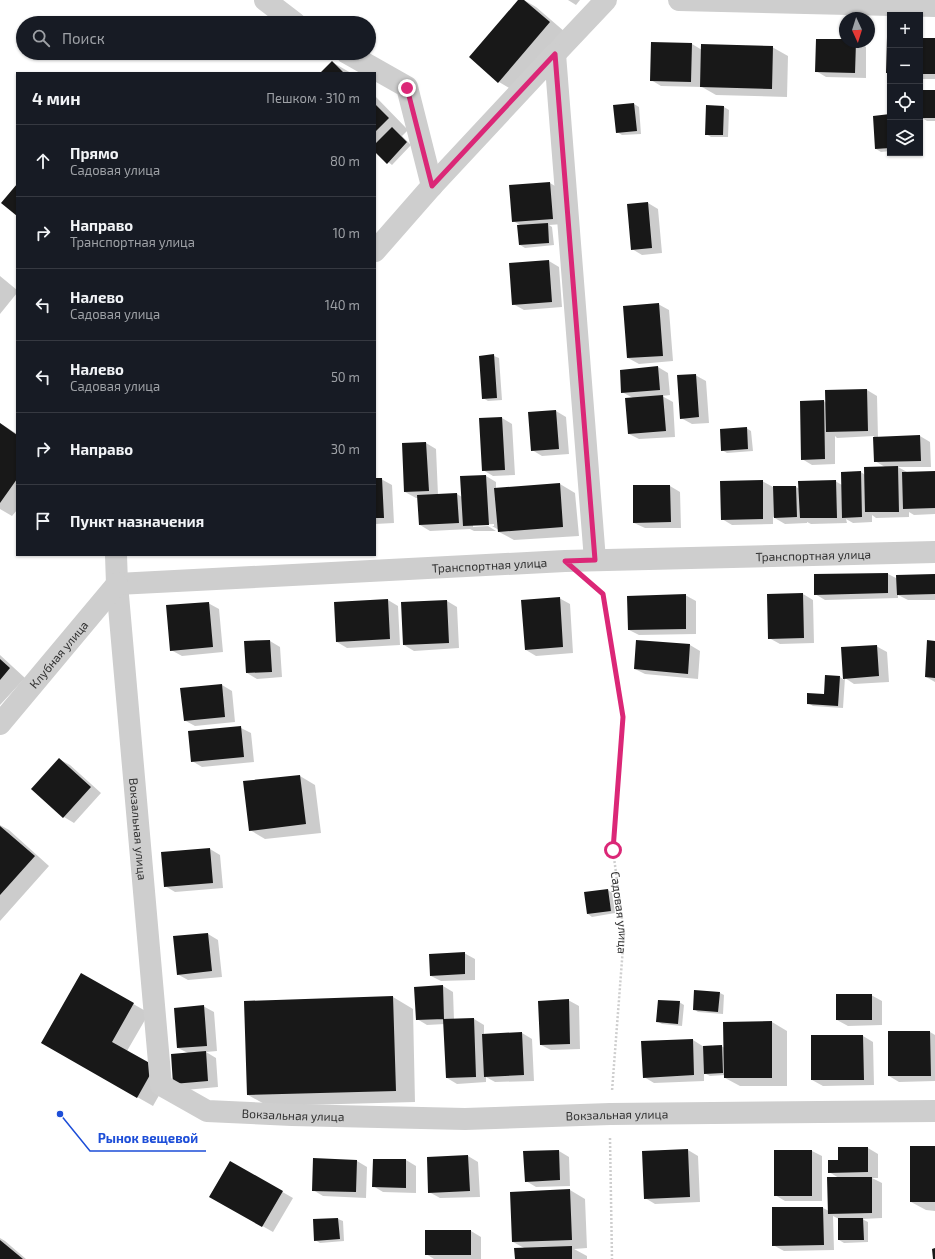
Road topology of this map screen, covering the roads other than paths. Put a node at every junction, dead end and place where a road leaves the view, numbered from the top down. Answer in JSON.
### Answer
{"nodes":[{"id":1,"x":265,"y":0,"type":"edge"},
{"id":2,"x":606,"y":0,"type":"edge"},
{"id":3,"x":679,"y":0,"type":"edge"},
{"id":4,"x":935,"y":6,"type":"edge"},
{"id":5,"x":286,"y":16,"type":"edge"},
{"id":6,"x":555,"y":54,"type":"junction"},
{"id":7,"x":359,"y":60,"type":"edge"},
{"id":8,"x":432,"y":186,"type":"junction"},
{"id":9,"x":376,"y":250,"type":"edge"},
{"id":10,"x":935,"y":552,"type":"edge"},
{"id":11,"x":116,"y":556,"type":"edge"},
{"id":12,"x":595,"y":560,"type":"junction"},
{"id":13,"x":117,"y":584,"type":"junction"},
{"id":14,"x":0,"y":724,"type":"edge"},
{"id":15,"x":935,"y":1111,"type":"edge"}],
"edges":[{"from":1,"to":5,"type":"street"},
{"from":2,"to":6,"type":"street"},
{"from":3,"to":4,"type":"street"},
{"from":6,"to":8,"type":"street"},
{"from":6,"to":12,"type":"street"},
{"from":7,"to":8,"type":"street"},
{"from":8,"to":9,"type":"street"},
{"from":10,"to":12,"type":"street","name":"Транспортная улица"},
{"from":11,"to":13,"type":"street"},
{"from":12,"to":13,"type":"street","name":"Транспортная улица"},
{"from":13,"to":14,"type":"street","name":"Клубная улица"},
{"from":13,"to":15,"type":"street","name":"Вокзальная улица"}]}
